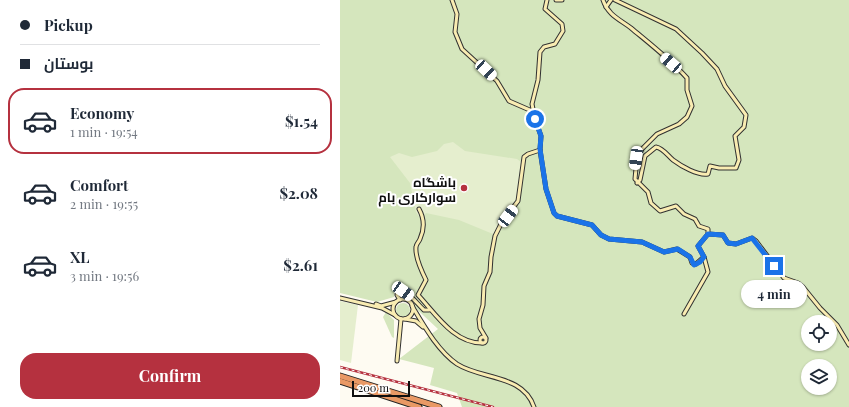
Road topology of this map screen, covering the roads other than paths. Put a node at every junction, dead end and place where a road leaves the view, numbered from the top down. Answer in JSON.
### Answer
{"nodes":[{"id":1,"x":452,"y":0,"type":"edge"},
{"id":2,"x":547,"y":0,"type":"edge"},
{"id":3,"x":556,"y":0,"type":"edge"},
{"id":4,"x":562,"y":0,"type":"edge"},
{"id":5,"x":603,"y":0,"type":"edge"},
{"id":6,"x":611,"y":0,"type":"edge"},
{"id":7,"x":615,"y":0,"type":"edge"},
{"id":8,"x":606,"y":7,"type":"junction"},
{"id":9,"x":532,"y":111,"type":"junction"},
{"id":10,"x":540,"y":150,"type":"junction"},
{"id":11,"x":637,"y":183,"type":"junction"},
{"id":12,"x":419,"y":209,"type":"dead end"},
{"id":13,"x":708,"y":234,"type":"junction"},
{"id":14,"x":704,"y":257,"type":"junction"},
{"id":15,"x":340,"y":297,"type":"edge"},
{"id":16,"x":399,"y":301,"type":"junction"},
{"id":17,"x":412,"y":306,"type":"junction"},
{"id":18,"x":430,"y":310,"type":"junction"},
{"id":19,"x":684,"y":314,"type":"dead end"},
{"id":20,"x":396,"y":316,"type":"junction"},
{"id":21,"x":403,"y":319,"type":"junction"},
{"id":22,"x":482,"y":332,"type":"junction"},
{"id":23,"x":481,"y":338,"type":"junction"},
{"id":24,"x":485,"y":341,"type":"junction"},
{"id":25,"x":474,"y":343,"type":"junction"},
{"id":26,"x":849,"y":345,"type":"edge"},
{"id":27,"x":397,"y":361,"type":"dead end"},
{"id":28,"x":340,"y":376,"type":"edge"},
{"id":29,"x":490,"y":378,"type":"junction"},
{"id":30,"x":340,"y":381,"type":"edge"},
{"id":31,"x":340,"y":384,"type":"edge"},
{"id":32,"x":360,"y":388,"type":"junction"},
{"id":33,"x":419,"y":407,"type":"edge"},
{"id":34,"x":438,"y":407,"type":"edge"},
{"id":35,"x":533,"y":407,"type":"edge"}],
"edges":[{"from":1,"to":9,"type":"street"},
{"from":2,"to":9,"type":"street"},
{"from":3,"to":4,"type":"street"},
{"from":5,"to":8,"type":"street"},
{"from":6,"to":8,"type":"street"},
{"from":7,"to":11,"type":"street"},
{"from":8,"to":11,"type":"street"},
{"from":9,"to":10,"type":"street"},
{"from":10,"to":14,"type":"street"},
{"from":10,"to":22,"type":"street"},
{"from":11,"to":13,"type":"street"},
{"from":12,"to":18,"type":"street"},
{"from":13,"to":14,"type":"street"},
{"from":13,"to":26,"type":"street"},
{"from":14,"to":19,"type":"street"},
{"from":15,"to":16,"type":"street"},
{"from":15,"to":20,"type":"street"},
{"from":16,"to":17,"type":"street"},
{"from":16,"to":18,"type":"street"},
{"from":16,"to":20,"type":"street"},
{"from":17,"to":21,"type":"street"},
{"from":17,"to":29,"type":"street"},
{"from":18,"to":25,"type":"street"},
{"from":20,"to":21,"type":"street"},
{"from":21,"to":27,"type":"street"},
{"from":21,"to":29,"type":"street"},
{"from":22,"to":23,"type":"street"},
{"from":22,"to":24,"type":"street"},
{"from":23,"to":24,"type":"street"},
{"from":23,"to":24,"type":"street"},
{"from":23,"to":25,"type":"street"},
{"from":24,"to":25,"type":"street"},
{"from":28,"to":34,"type":"highway"},
{"from":29,"to":35,"type":"street"},
{"from":30,"to":32,"type":"highway"},
{"from":31,"to":32,"type":"highway"},
{"from":32,"to":33,"type":"highway"}]}
